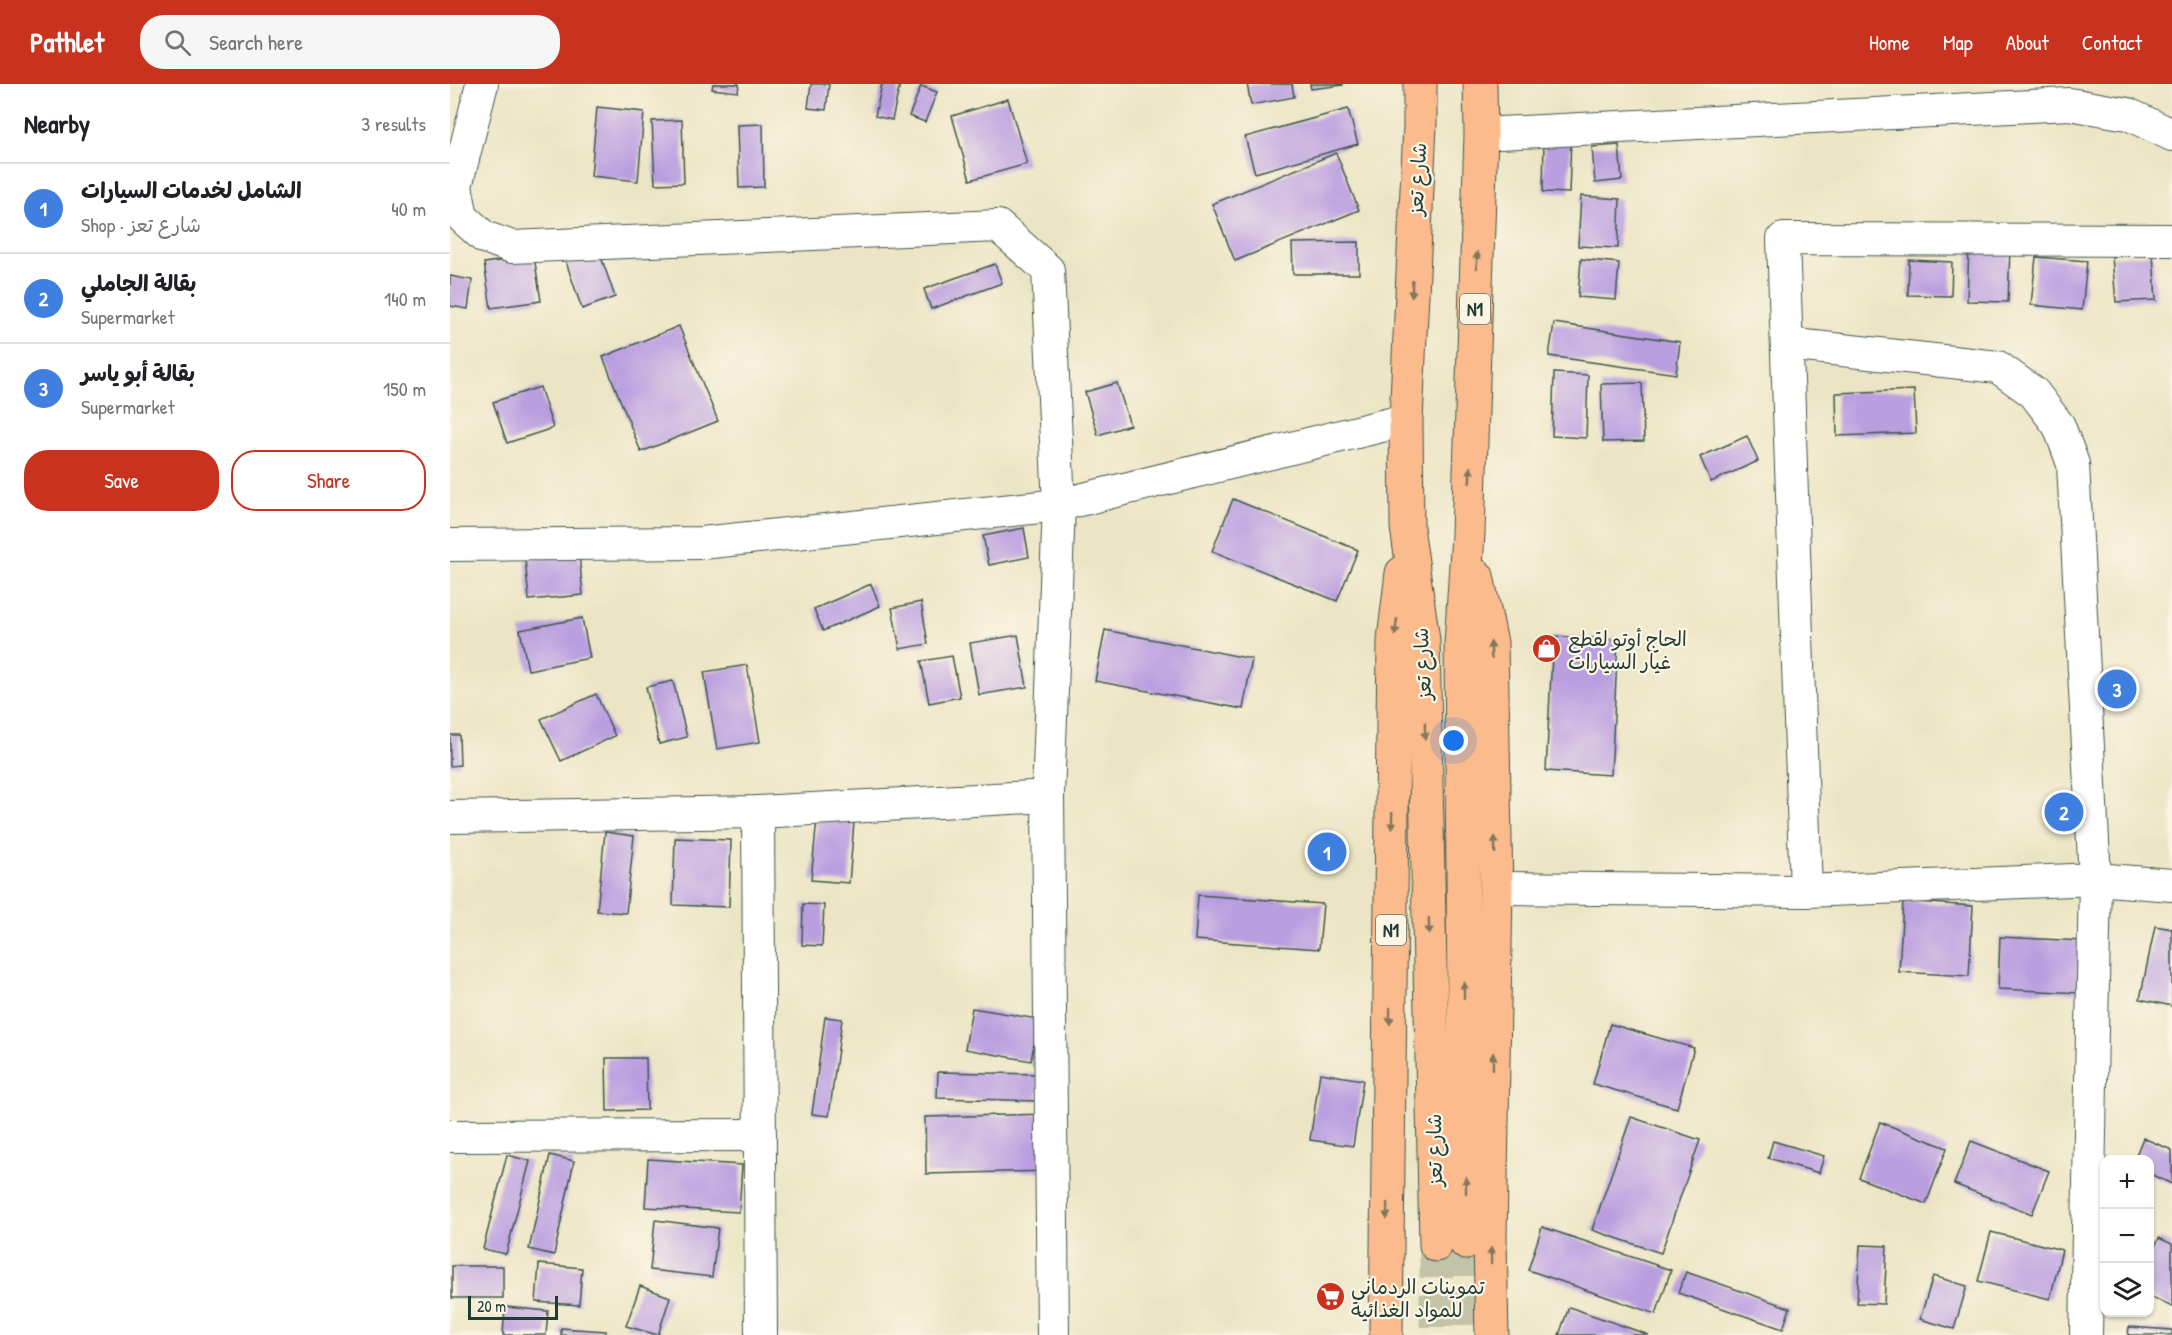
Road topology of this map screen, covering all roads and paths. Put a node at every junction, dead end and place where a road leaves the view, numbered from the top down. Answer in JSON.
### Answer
{"nodes":[{"id":1,"x":482,"y":84,"type":"edge"},
{"id":2,"x":1420,"y":84,"type":"edge"},
{"id":3,"x":1480,"y":84,"type":"edge"},
{"id":4,"x":1481,"y":134,"type":"junction"},
{"id":5,"x":2172,"y":135,"type":"edge"},
{"id":6,"x":2172,"y":240,"type":"edge"},
{"id":7,"x":1787,"y":344,"type":"junction"},
{"id":8,"x":1406,"y":420,"type":"junction"},
{"id":9,"x":1059,"y":505,"type":"junction"},
{"id":10,"x":1407,"y":527,"type":"junction"},
{"id":11,"x":1468,"y":534,"type":"junction"},
{"id":12,"x":450,"y":545,"type":"edge"},
{"id":13,"x":1048,"y":796,"type":"junction"},
{"id":14,"x":758,"y":812,"type":"junction"},
{"id":15,"x":450,"y":817,"type":"edge"},
{"id":16,"x":2095,"y":879,"type":"junction"},
{"id":17,"x":2172,"y":885,"type":"edge"},
{"id":18,"x":1496,"y":888,"type":"junction"},
{"id":19,"x":1806,"y":891,"type":"junction"},
{"id":20,"x":760,"y":1135,"type":"junction"},
{"id":21,"x":450,"y":1136,"type":"edge"},
{"id":22,"x":761,"y":1335,"type":"edge"},
{"id":23,"x":1053,"y":1335,"type":"edge"},
{"id":24,"x":1386,"y":1335,"type":"edge"},
{"id":25,"x":1492,"y":1335,"type":"edge"},
{"id":26,"x":2086,"y":1335,"type":"edge"}],
"edges":[{"from":1,"to":9,"type":"street"},
{"from":2,"to":8,"type":"highway","name":"شارع تعز","number":"N1","one_way":true},
{"from":3,"to":4,"type":"highway","name":"شارع تعز","number":"N1"},
{"from":4,"to":5,"type":"street"},
{"from":11,"to":4,"type":"highway","name":"شارع تعز","number":"N1","one_way":true},
{"from":6,"to":7,"type":"street"},
{"from":7,"to":16,"type":"street"},
{"from":7,"to":19,"type":"street"},
{"from":8,"to":9,"type":"street"},
{"from":8,"to":10,"type":"highway","name":"شارع تعز","number":"N1"},
{"from":9,"to":12,"type":"street"},
{"from":9,"to":13,"type":"street"},
{"from":10,"to":11,"type":"highway","name":"شارع تعز","number":"N1","one_way":true},
{"from":10,"to":24,"type":"highway","number":"N1","one_way":true},
{"from":18,"to":11,"type":"highway","number":"N1","one_way":true},
{"from":13,"to":14,"type":"street"},
{"from":13,"to":23,"type":"street"},
{"from":14,"to":15,"type":"street"},
{"from":14,"to":20,"type":"street"},
{"from":16,"to":17,"type":"street"},
{"from":16,"to":19,"type":"street"},
{"from":16,"to":26,"type":"street"},
{"from":18,"to":19,"type":"street"},
{"from":25,"to":18,"type":"highway","number":"N1","one_way":true},
{"from":20,"to":21,"type":"street"},
{"from":20,"to":22,"type":"street"}]}
